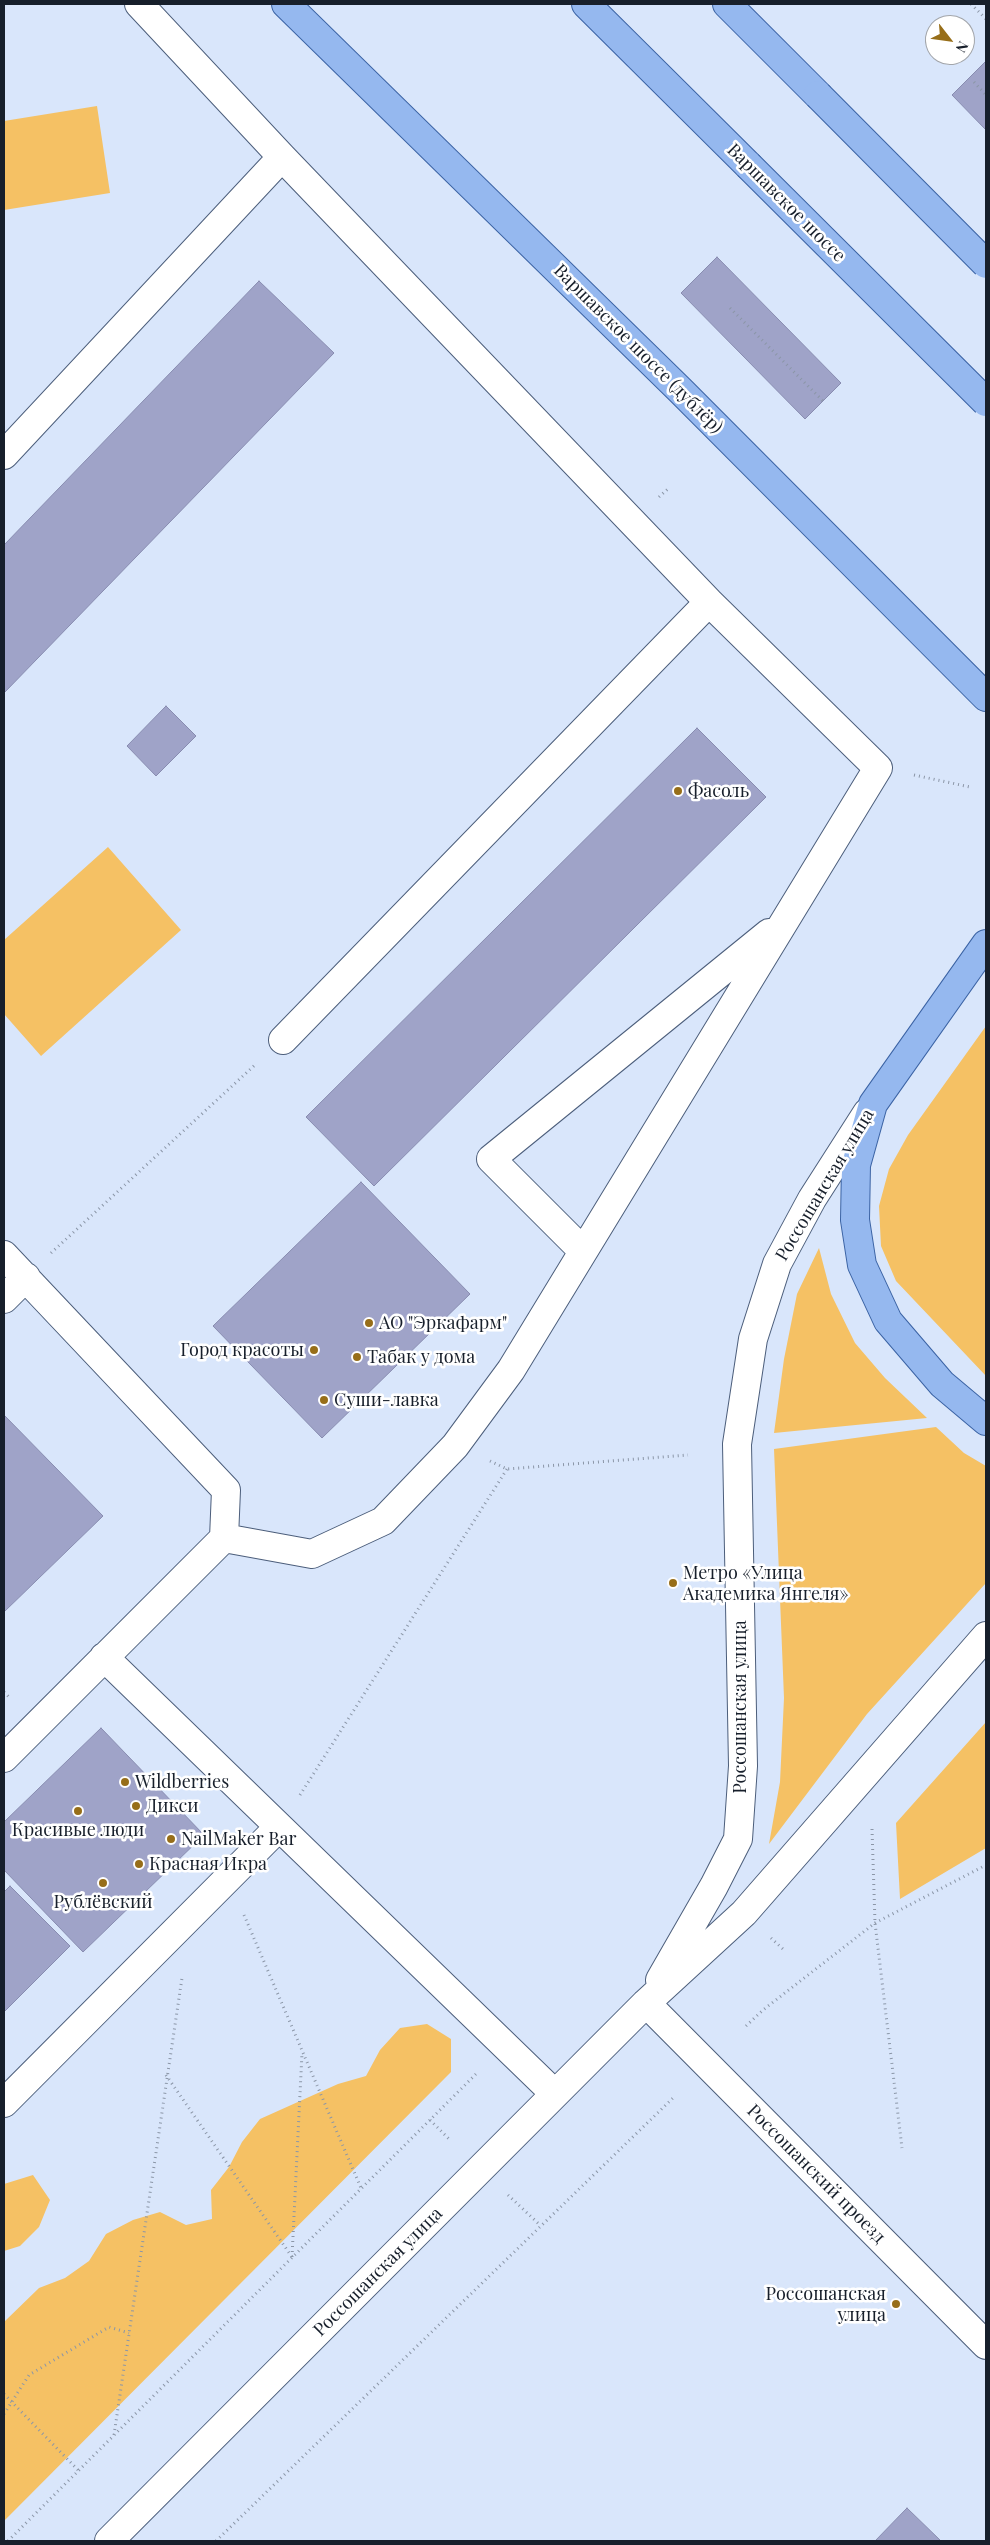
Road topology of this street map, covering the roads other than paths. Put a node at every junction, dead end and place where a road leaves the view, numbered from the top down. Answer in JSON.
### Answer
{"nodes":[{"id":1,"x":139,"y":4,"type":"edge"},
{"id":2,"x":286,"y":4,"type":"edge"},
{"id":3,"x":586,"y":4,"type":"edge"},
{"id":4,"x":727,"y":4,"type":"edge"},
{"id":5,"x":282,"y":157,"type":"junction"},
{"id":6,"x":986,"y":264,"type":"edge"},
{"id":7,"x":986,"y":402,"type":"edge"},
{"id":8,"x":4,"y":455,"type":"edge"},
{"id":9,"x":709,"y":602,"type":"junction"},
{"id":10,"x":986,"y":697,"type":"edge"},
{"id":11,"x":785,"y":919,"type":"junction"},
{"id":12,"x":986,"y":944,"type":"edge"},
{"id":13,"x":283,"y":1040,"type":"road end"},
{"id":14,"x":873,"y":1104,"type":"junction"},
{"id":15,"x":583,"y":1251,"type":"junction"},
{"id":16,"x":4,"y":1255,"type":"edge"},
{"id":17,"x":26,"y":1277,"type":"junction"},
{"id":18,"x":4,"y":1299,"type":"edge"},
{"id":19,"x":986,"y":1421,"type":"edge"},
{"id":20,"x":224,"y":1538,"type":"junction"},
{"id":21,"x":986,"y":1636,"type":"edge"},
{"id":22,"x":104,"y":1658,"type":"junction"},
{"id":23,"x":4,"y":1758,"type":"edge"},
{"id":24,"x":279,"y":1827,"type":"junction"},
{"id":25,"x":646,"y":2002,"type":"junction"},
{"id":26,"x":555,"y":2094,"type":"junction"},
{"id":27,"x":4,"y":2103,"type":"edge"},
{"id":28,"x":986,"y":2345,"type":"edge"},
{"id":29,"x":109,"y":2541,"type":"edge"}],
"edges":[{"from":1,"to":5,"type":"street"},
{"from":2,"to":10,"type":"main road","name":"Варшавское шоссе (дублёр)"},
{"from":3,"to":7,"type":"main road","name":"Варшавское шоссе","bridge":true},
{"from":4,"to":6,"type":"main road","bridge":true},
{"from":5,"to":8,"type":"street"},
{"from":5,"to":9,"type":"street"},
{"from":9,"to":11,"type":"street"},
{"from":9,"to":13,"type":"street"},
{"from":11,"to":15,"type":"street"},
{"from":11,"to":15,"type":"street"},
{"from":12,"to":14,"type":"main road","name":"Россошанская улица"},
{"from":14,"to":19,"type":"main road"},
{"from":14,"to":25,"type":"street","name":"Россошанская улица"},
{"from":15,"to":20,"type":"street"},
{"from":16,"to":17,"type":"street"},
{"from":17,"to":18,"type":"street"},
{"from":17,"to":20,"type":"street"},
{"from":20,"to":22,"type":"street"},
{"from":21,"to":25,"type":"street","name":"Россошанская улица"},
{"from":22,"to":23,"type":"street"},
{"from":22,"to":24,"type":"street"},
{"from":24,"to":26,"type":"street"},
{"from":24,"to":27,"type":"street"},
{"from":25,"to":26,"type":"street","name":"Россошанская улица"},
{"from":25,"to":28,"type":"street","name":"Россошанский проезд"},
{"from":26,"to":29,"type":"street","name":"Россошанская улица"}]}
